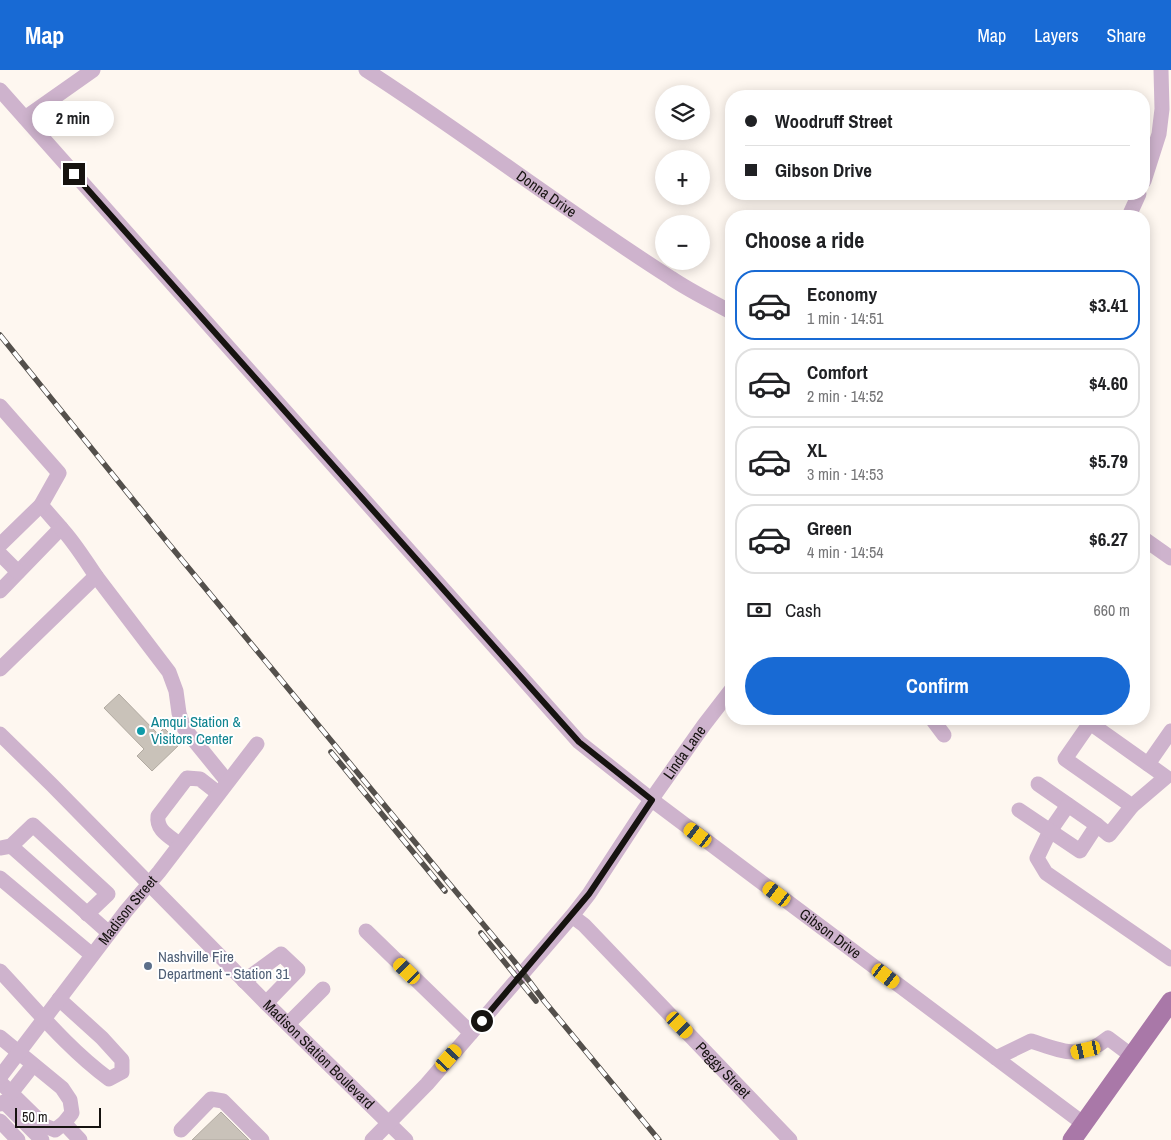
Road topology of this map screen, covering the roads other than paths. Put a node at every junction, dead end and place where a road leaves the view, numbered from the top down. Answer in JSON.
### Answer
{"nodes":[{"id":1,"x":93,"y":70,"type":"edge"},
{"id":2,"x":366,"y":70,"type":"edge"},
{"id":3,"x":1162,"y":70,"type":"edge"},
{"id":4,"x":0,"y":90,"type":"edge"},
{"id":5,"x":25,"y":118,"type":"junction"},
{"id":6,"x":1150,"y":162,"type":"edge"},
{"id":7,"x":725,"y":309,"type":"edge"},
{"id":8,"x":0,"y":406,"type":"edge"},
{"id":9,"x":40,"y":505,"type":"junction"},
{"id":10,"x":61,"y":528,"type":"junction"},
{"id":11,"x":1150,"y":543,"type":"edge"},
{"id":12,"x":0,"y":545,"type":"edge"},
{"id":13,"x":0,"y":554,"type":"edge"},
{"id":14,"x":1171,"y":558,"type":"edge"},
{"id":15,"x":18,"y":572,"type":"junction"},
{"id":16,"x":96,"y":576,"type":"junction"},
{"id":17,"x":0,"y":590,"type":"edge"},
{"id":18,"x":0,"y":669,"type":"edge"},
{"id":19,"x":725,"y":698,"type":"edge"},
{"id":20,"x":936,"y":725,"type":"edge"},
{"id":21,"x":1089,"y":725,"type":"edge"},
{"id":22,"x":1093,"y":725,"type":"edge"},
{"id":23,"x":1171,"y":731,"type":"edge"},
{"id":24,"x":0,"y":734,"type":"edge"},
{"id":25,"x":944,"y":735,"type":"dead end"},
{"id":26,"x":257,"y":744,"type":"dead end"},
{"id":27,"x":1148,"y":764,"type":"junction"},
{"id":28,"x":1038,"y":784,"type":"dead end"},
{"id":29,"x":222,"y":787,"type":"junction"},
{"id":30,"x":652,"y":800,"type":"junction"},
{"id":31,"x":1068,"y":805,"type":"junction"},
{"id":32,"x":1132,"y":806,"type":"junction"},
{"id":33,"x":1019,"y":810,"type":"dead end"},
{"id":34,"x":1097,"y":825,"type":"junction"},
{"id":35,"x":1050,"y":831,"type":"junction"},
{"id":36,"x":179,"y":844,"type":"junction"},
{"id":37,"x":6,"y":847,"type":"edge"},
{"id":38,"x":0,"y":878,"type":"edge"},
{"id":39,"x":149,"y":883,"type":"junction"},
{"id":40,"x":87,"y":914,"type":"junction"},
{"id":41,"x":572,"y":916,"type":"junction"},
{"id":42,"x":366,"y":932,"type":"dead end"},
{"id":43,"x":108,"y":933,"type":"junction"},
{"id":44,"x":92,"y":955,"type":"junction"},
{"id":45,"x":1171,"y":959,"type":"edge"},
{"id":46,"x":0,"y":971,"type":"edge"},
{"id":47,"x":244,"y":981,"type":"junction"},
{"id":48,"x":323,"y":989,"type":"dead end"},
{"id":49,"x":59,"y":999,"type":"junction"},
{"id":50,"x":1171,"y":1001,"type":"edge"},
{"id":51,"x":266,"y":1003,"type":"junction"},
{"id":52,"x":44,"y":1018,"type":"junction"},
{"id":53,"x":288,"y":1024,"type":"junction"},
{"id":54,"x":471,"y":1033,"type":"junction"},
{"id":55,"x":0,"y":1037,"type":"edge"},
{"id":56,"x":18,"y":1053,"type":"junction"},
{"id":57,"x":1132,"y":1056,"type":"junction"},
{"id":58,"x":996,"y":1058,"type":"junction"},
{"id":59,"x":33,"y":1065,"type":"junction"},
{"id":60,"x":0,"y":1077,"type":"edge"},
{"id":61,"x":0,"y":1082,"type":"edge"},
{"id":62,"x":11,"y":1093,"type":"junction"},
{"id":63,"x":0,"y":1104,"type":"edge"},
{"id":64,"x":0,"y":1109,"type":"edge"},
{"id":65,"x":0,"y":1121,"type":"edge"},
{"id":66,"x":64,"y":1123,"type":"junction"},
{"id":67,"x":389,"y":1123,"type":"junction"},
{"id":68,"x":1084,"y":1124,"type":"junction"},
{"id":69,"x":181,"y":1130,"type":"dead end"},
{"id":70,"x":18,"y":1140,"type":"edge"},
{"id":71,"x":30,"y":1140,"type":"edge"},
{"id":72,"x":42,"y":1140,"type":"edge"},
{"id":73,"x":80,"y":1140,"type":"edge"},
{"id":74,"x":262,"y":1140,"type":"edge"},
{"id":75,"x":372,"y":1140,"type":"edge"},
{"id":76,"x":406,"y":1140,"type":"edge"},
{"id":77,"x":790,"y":1140,"type":"edge"},
{"id":78,"x":1072,"y":1140,"type":"edge"}],
"edges":[{"from":1,"to":5,"type":"street"},
{"from":2,"to":7,"type":"street","name":"Donna Drive"},
{"from":3,"to":6,"type":"street"},
{"from":4,"to":5,"type":"street","name":"Gibson Drive"},
{"from":5,"to":30,"type":"street","name":"Gibson Drive"},
{"from":8,"to":9,"type":"street"},
{"from":9,"to":10,"type":"street"},
{"from":9,"to":12,"type":"street"},
{"from":10,"to":15,"type":"street"},
{"from":10,"to":16,"type":"street"},
{"from":11,"to":14,"type":"street"},
{"from":13,"to":15,"type":"street"},
{"from":15,"to":17,"type":"street"},
{"from":16,"to":18,"type":"street"},
{"from":16,"to":29,"type":"street"},
{"from":19,"to":30,"type":"street","name":"Linda Lane"},
{"from":20,"to":25,"type":"street"},
{"from":21,"to":32,"type":"street"},
{"from":22,"to":27,"type":"street"},
{"from":23,"to":27,"type":"street"},
{"from":24,"to":39,"type":"street","name":"Madison Station Boulevard"},
{"from":26,"to":29,"type":"street","name":"Madison Street"},
{"from":27,"to":32,"type":"street"},
{"from":28,"to":31,"type":"street"},
{"from":29,"to":36,"type":"street","name":"Madison Street"},
{"from":29,"to":36,"type":"street"},
{"from":30,"to":41,"type":"street","name":"Linda Lane"},
{"from":30,"to":58,"type":"street","name":"Gibson Drive"},
{"from":31,"to":34,"type":"street"},
{"from":31,"to":35,"type":"street"},
{"from":32,"to":34,"type":"street"},
{"from":33,"to":35,"type":"street"},
{"from":34,"to":35,"type":"street"},
{"from":35,"to":45,"type":"street"},
{"from":36,"to":39,"type":"street","name":"Madison Street"},
{"from":37,"to":40,"type":"street"},
{"from":37,"to":40,"type":"street"},
{"from":38,"to":44,"type":"street"},
{"from":39,"to":43,"type":"street","name":"Madison Street"},
{"from":39,"to":47,"type":"street","name":"Madison Station Boulevard"},
{"from":40,"to":43,"type":"street"},
{"from":41,"to":54,"type":"street","name":"Linda Lane"},
{"from":41,"to":77,"type":"street","name":"Peggy Street"},
{"from":42,"to":54,"type":"street"},
{"from":43,"to":44,"type":"street","name":"Madison Street"},
{"from":44,"to":49,"type":"street","name":"Madison Street"},
{"from":46,"to":52,"type":"street"},
{"from":47,"to":51,"type":"street","name":"Madison Station Boulevard"},
{"from":47,"to":51,"type":"street"},
{"from":48,"to":53,"type":"street"},
{"from":49,"to":52,"type":"street","name":"Madison Street"},
{"from":49,"to":52,"type":"street"},
{"from":50,"to":57,"type":"main road"},
{"from":51,"to":53,"type":"street","name":"Madison Station Boulevard"},
{"from":52,"to":56,"type":"street","name":"Madison Street"},
{"from":53,"to":67,"type":"street","name":"Madison Station Boulevard"},
{"from":54,"to":67,"type":"street","name":"Linda Lane"},
{"from":55,"to":56,"type":"street"},
{"from":56,"to":59,"type":"street"},
{"from":56,"to":60,"type":"street","name":"Madison Street"},
{"from":57,"to":58,"type":"street"},
{"from":57,"to":68,"type":"main road"},
{"from":58,"to":68,"type":"street","name":"Gibson Drive"},
{"from":59,"to":62,"type":"street"},
{"from":59,"to":66,"type":"street"},
{"from":61,"to":62,"type":"street"},
{"from":62,"to":66,"type":"street"},
{"from":63,"to":72,"type":"street"},
{"from":64,"to":71,"type":"street"},
{"from":65,"to":70,"type":"street"},
{"from":66,"to":73,"type":"street"},
{"from":67,"to":75,"type":"street","name":"Linda Lane"},
{"from":67,"to":76,"type":"street","name":"Madison Station Boulevard"},
{"from":68,"to":78,"type":"main road"},
{"from":69,"to":74,"type":"street"}]}
